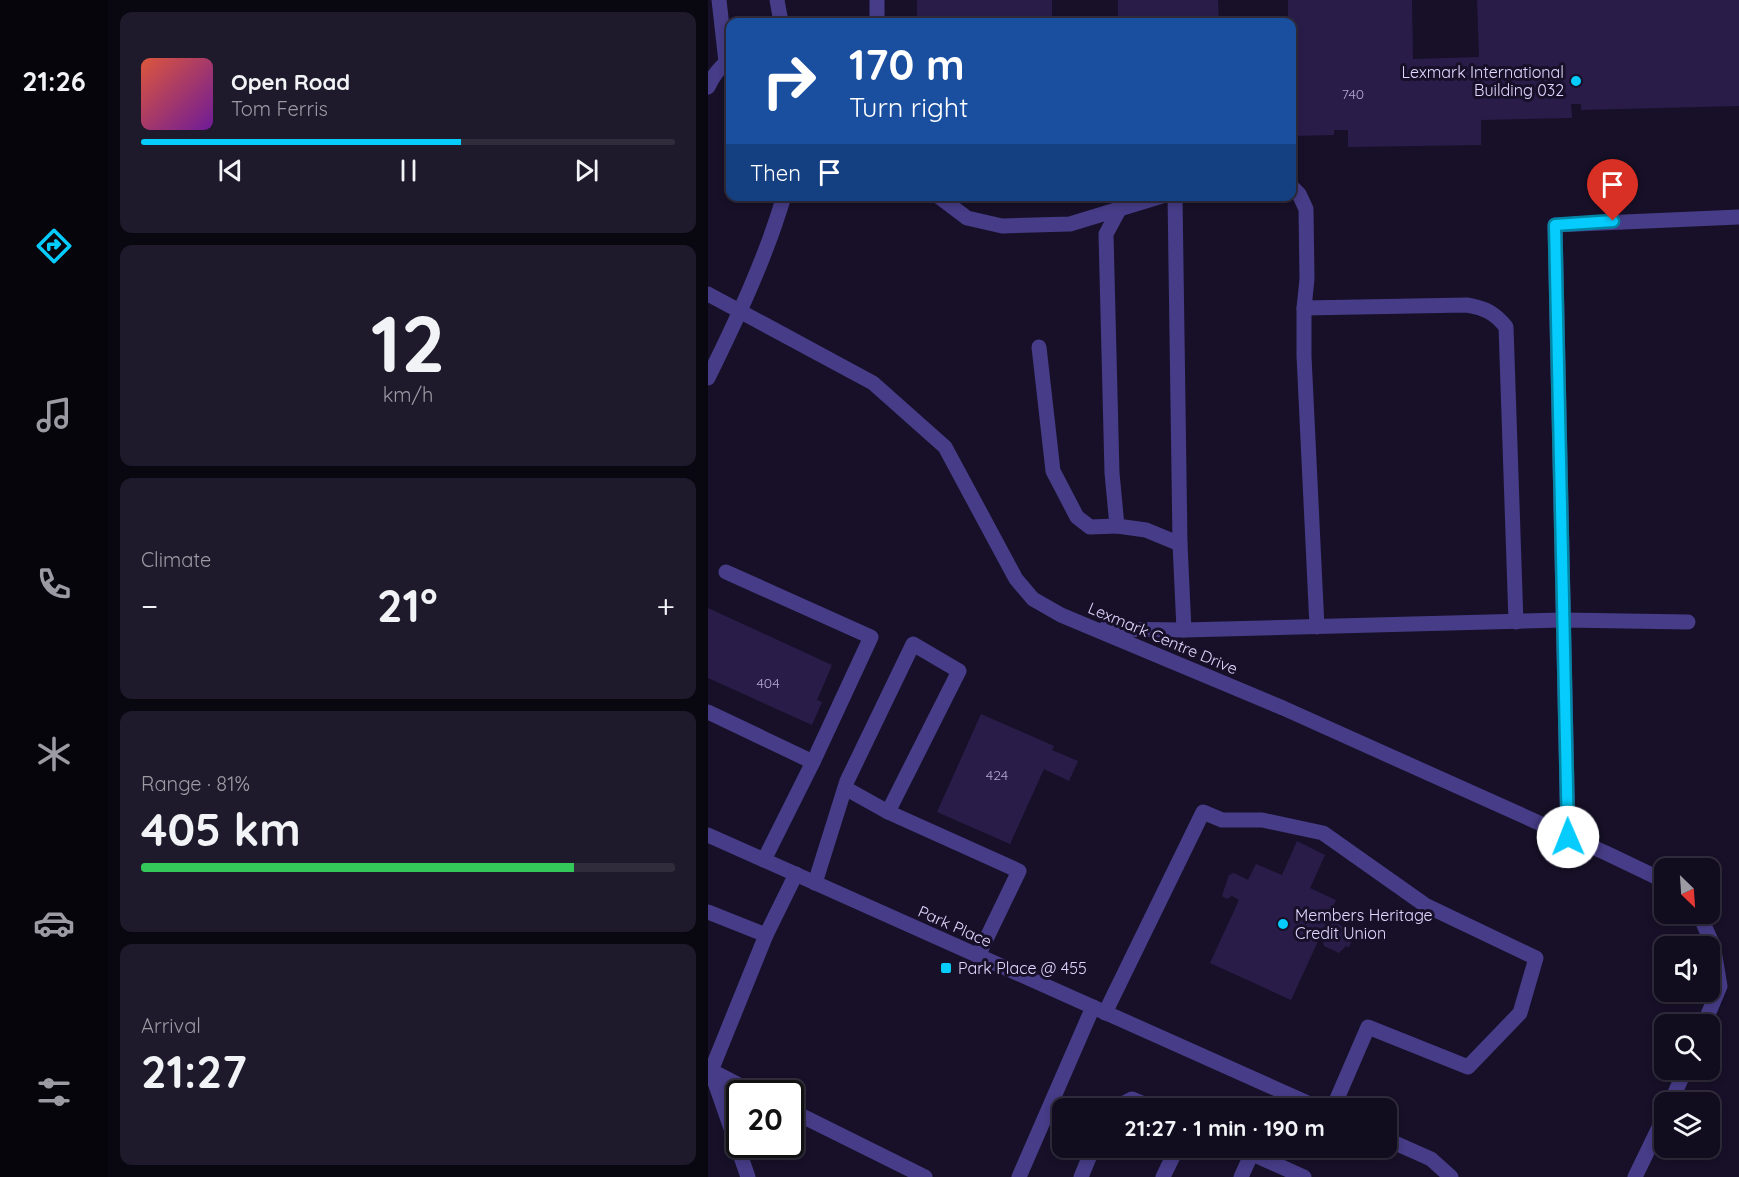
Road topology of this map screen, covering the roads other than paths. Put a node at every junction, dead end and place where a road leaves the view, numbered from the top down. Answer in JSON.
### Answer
{"nodes":[{"id":1,"x":719,"y":0,"type":"edge"},
{"id":2,"x":777,"y":0,"type":"edge"},
{"id":3,"x":877,"y":0,"type":"edge"},
{"id":4,"x":779,"y":18,"type":"edge"},
{"id":5,"x":877,"y":18,"type":"edge"},
{"id":6,"x":726,"y":48,"type":"edge"},
{"id":7,"x":726,"y":64,"type":"edge"},
{"id":8,"x":708,"y":87,"type":"edge"},
{"id":9,"x":1296,"y":191,"type":"edge"},
{"id":10,"x":782,"y":201,"type":"edge"},
{"id":11,"x":945,"y":201,"type":"edge"},
{"id":12,"x":1144,"y":201,"type":"edge"},
{"id":13,"x":1175,"y":201,"type":"edge"},
{"id":14,"x":1120,"y":208,"type":"junction"},
{"id":15,"x":1739,"y":217,"type":"edge"},
{"id":16,"x":708,"y":294,"type":"edge"},
{"id":17,"x":1304,"y":308,"type":"junction"},
{"id":18,"x":740,"y":312,"type":"junction"},
{"id":19,"x":1039,"y":347,"type":"dead end"},
{"id":20,"x":708,"y":378,"type":"edge"},
{"id":21,"x":1117,"y":526,"type":"junction"},
{"id":22,"x":1180,"y":544,"type":"junction"},
{"id":23,"x":726,"y":572,"type":"dead end"},
{"id":24,"x":1563,"y":620,"type":"junction"},
{"id":25,"x":1516,"y":622,"type":"junction"},
{"id":26,"x":1688,"y":622,"type":"dead end"},
{"id":27,"x":1317,"y":627,"type":"junction"},
{"id":28,"x":1098,"y":629,"type":"junction"},
{"id":29,"x":1184,"y":630,"type":"junction"},
{"id":30,"x":708,"y":712,"type":"edge"},
{"id":31,"x":813,"y":762,"type":"junction"},
{"id":32,"x":845,"y":788,"type":"junction"},
{"id":33,"x":888,"y":812,"type":"junction"},
{"id":34,"x":708,"y":835,"type":"edge"},
{"id":35,"x":1568,"y":837,"type":"junction"},
{"id":36,"x":764,"y":860,"type":"junction"},
{"id":37,"x":796,"y":874,"type":"junction"},
{"id":38,"x":1654,"y":876,"type":"edge"},
{"id":39,"x":815,"y":883,"type":"junction"},
{"id":40,"x":708,"y":912,"type":"edge"},
{"id":41,"x":1704,"y":924,"type":"edge"},
{"id":42,"x":766,"y":935,"type":"junction"},
{"id":43,"x":978,"y":956,"type":"junction"},
{"id":44,"x":1099,"y":1010,"type":"junction"},
{"id":45,"x":1708,"y":1014,"type":"edge"},
{"id":46,"x":709,"y":1071,"type":"edge"},
{"id":47,"x":727,"y":1080,"type":"edge"},
{"id":48,"x":1297,"y":1098,"type":"edge"},
{"id":49,"x":1337,"y":1098,"type":"edge"},
{"id":50,"x":804,"y":1117,"type":"edge"},
{"id":51,"x":1654,"y":1138,"type":"edge"},
{"id":52,"x":1397,"y":1144,"type":"edge"},
{"id":53,"x":1090,"y":1158,"type":"edge"},
{"id":54,"x":1172,"y":1158,"type":"edge"},
{"id":55,"x":1244,"y":1158,"type":"edge"},
{"id":56,"x":1262,"y":1158,"type":"edge"},
{"id":57,"x":748,"y":1177,"type":"edge"},
{"id":58,"x":925,"y":1177,"type":"edge"},
{"id":59,"x":1019,"y":1177,"type":"edge"},
{"id":60,"x":1081,"y":1177,"type":"edge"},
{"id":61,"x":1163,"y":1177,"type":"edge"},
{"id":62,"x":1241,"y":1177,"type":"edge"},
{"id":63,"x":1304,"y":1177,"type":"edge"},
{"id":64,"x":1451,"y":1177,"type":"edge"},
{"id":65,"x":1635,"y":1177,"type":"edge"}],
"edges":[{"from":1,"to":6,"type":"street"},
{"from":2,"to":4,"type":"street"},
{"from":3,"to":5,"type":"street"},
{"from":7,"to":8,"type":"street"},
{"from":9,"to":17,"type":"street"},
{"from":10,"to":18,"type":"street"},
{"from":11,"to":14,"type":"street"},
{"from":12,"to":14,"type":"street"},
{"from":13,"to":22,"type":"street"},
{"from":14,"to":21,"type":"street"},
{"from":15,"to":24,"type":"street"},
{"from":16,"to":18,"type":"street","name":"Lexmark Centre Drive"},
{"from":17,"to":25,"type":"street"},
{"from":17,"to":27,"type":"street"},
{"from":18,"to":20,"type":"street"},
{"from":18,"to":28,"type":"street","name":"Lexmark Centre Drive"},
{"from":19,"to":21,"type":"street"},
{"from":21,"to":22,"type":"street"},
{"from":22,"to":29,"type":"street"},
{"from":23,"to":31,"type":"street"},
{"from":24,"to":25,"type":"street"},
{"from":24,"to":26,"type":"street"},
{"from":24,"to":35,"type":"street"},
{"from":25,"to":27,"type":"street"},
{"from":27,"to":29,"type":"street"},
{"from":28,"to":29,"type":"street"},
{"from":28,"to":35,"type":"street","name":"Lexmark Centre Drive"},
{"from":30,"to":31,"type":"street"},
{"from":31,"to":36,"type":"street"},
{"from":32,"to":33,"type":"street"},
{"from":32,"to":33,"type":"street"},
{"from":32,"to":39,"type":"street"},
{"from":33,"to":43,"type":"street"},
{"from":34,"to":36,"type":"street","name":"Park Place"},
{"from":35,"to":38,"type":"street","name":"Lexmark Centre Drive"},
{"from":36,"to":37,"type":"street","name":"Park Place"},
{"from":37,"to":39,"type":"street","name":"Park Place"},
{"from":37,"to":42,"type":"street"},
{"from":39,"to":43,"type":"street","name":"Park Place"},
{"from":40,"to":42,"type":"street"},
{"from":41,"to":45,"type":"street"},
{"from":42,"to":46,"type":"street"},
{"from":43,"to":44,"type":"street","name":"Park Place"},
{"from":44,"to":48,"type":"street","name":"Park Place"},
{"from":44,"to":49,"type":"street"},
{"from":44,"to":59,"type":"street"},
{"from":46,"to":47,"type":"street"},
{"from":46,"to":57,"type":"street"},
{"from":50,"to":58,"type":"street"},
{"from":51,"to":65,"type":"street"},
{"from":52,"to":64,"type":"street"},
{"from":53,"to":60,"type":"street"},
{"from":54,"to":61,"type":"street"},
{"from":55,"to":62,"type":"street"},
{"from":56,"to":63,"type":"street"}]}
